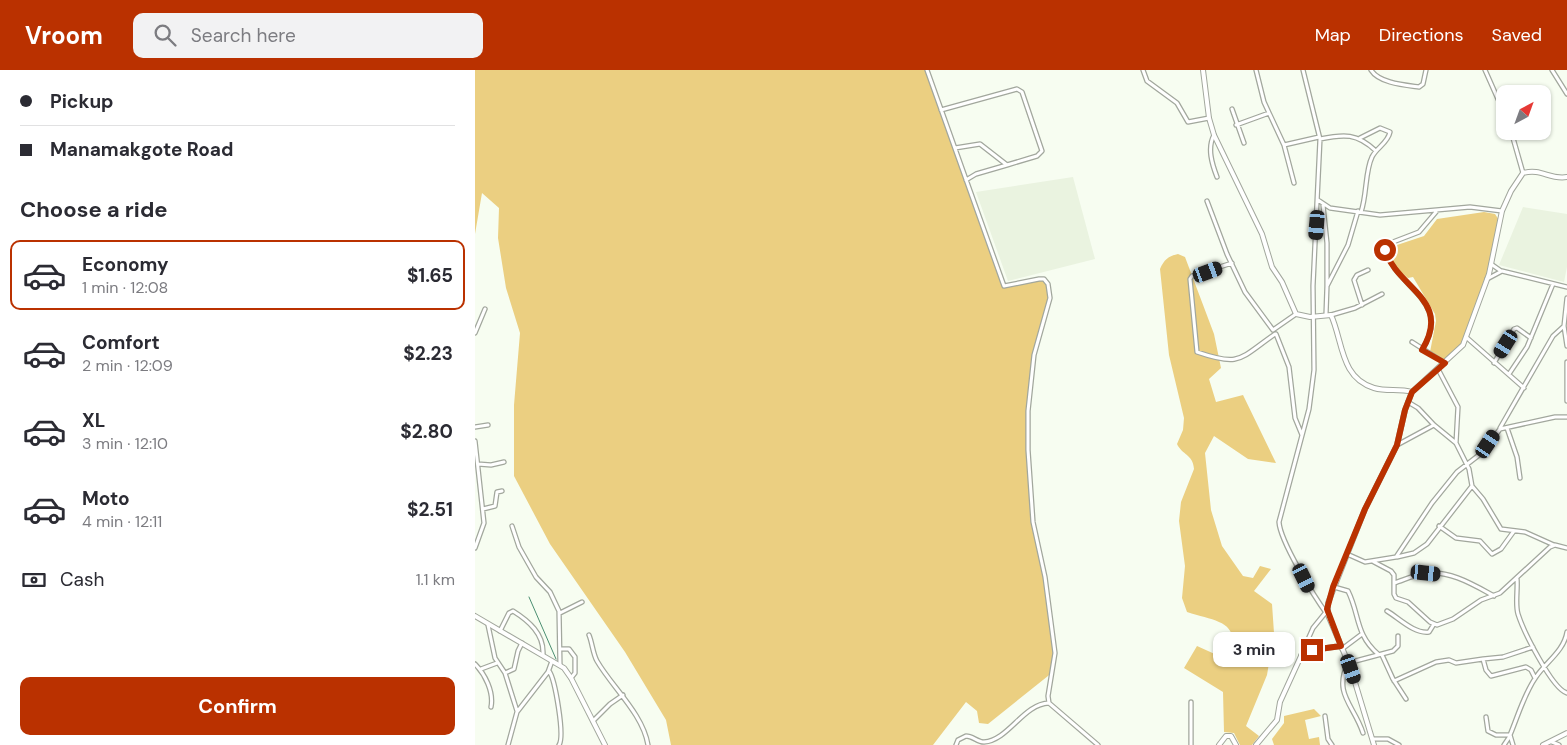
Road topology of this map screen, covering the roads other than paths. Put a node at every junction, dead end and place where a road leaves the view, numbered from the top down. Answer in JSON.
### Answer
{"nodes":[{"id":1,"x":927,"y":70,"type":"edge"},
{"id":2,"x":1143,"y":70,"type":"edge"},
{"id":3,"x":1203,"y":70,"type":"edge"},
{"id":4,"x":1256,"y":70,"type":"edge"},
{"id":5,"x":1303,"y":70,"type":"edge"},
{"id":6,"x":1371,"y":70,"type":"edge"},
{"id":7,"x":1426,"y":70,"type":"edge"},
{"id":8,"x":1485,"y":70,"type":"edge"},
{"id":9,"x":1552,"y":70,"type":"edge"},
{"id":10,"x":1567,"y":94,"type":"edge"},
{"id":11,"x":1496,"y":95,"type":"edge"},
{"id":12,"x":1232,"y":109,"type":"dead end"},
{"id":13,"x":941,"y":110,"type":"junction"},
{"id":14,"x":1269,"y":113,"type":"junction"},
{"id":15,"x":1209,"y":118,"type":"junction"},
{"id":16,"x":1236,"y":125,"type":"junction"},
{"id":17,"x":1214,"y":135,"type":"junction"},
{"id":18,"x":1319,"y":138,"type":"junction"},
{"id":19,"x":1360,"y":138,"type":"junction"},
{"id":20,"x":1514,"y":140,"type":"edge"},
{"id":21,"x":1245,"y":143,"type":"dead end"},
{"id":22,"x":1284,"y":145,"type":"junction"},
{"id":23,"x":955,"y":148,"type":"junction"},
{"id":24,"x":1376,"y":151,"type":"junction"},
{"id":25,"x":1007,"y":165,"type":"junction"},
{"id":26,"x":1523,"y":174,"type":"junction"},
{"id":27,"x":1217,"y":177,"type":"dead end"},
{"id":28,"x":1567,"y":177,"type":"edge"},
{"id":29,"x":966,"y":180,"type":"junction"},
{"id":30,"x":1294,"y":183,"type":"dead end"},
{"id":31,"x":1318,"y":200,"type":"junction"},
{"id":32,"x":1207,"y":201,"type":"dead end"},
{"id":33,"x":1323,"y":204,"type":"junction"},
{"id":34,"x":1502,"y":211,"type":"junction"},
{"id":35,"x":1360,"y":212,"type":"junction"},
{"id":36,"x":1437,"y":212,"type":"junction"},
{"id":37,"x":1232,"y":263,"type":"junction"},
{"id":38,"x":1491,"y":264,"type":"junction"},
{"id":39,"x":1368,"y":270,"type":"dead end"},
{"id":40,"x":1501,"y":271,"type":"junction"},
{"id":41,"x":1486,"y":280,"type":"junction"},
{"id":42,"x":1553,"y":284,"type":"junction"},
{"id":43,"x":1327,"y":286,"type":"junction"},
{"id":44,"x":1567,"y":287,"type":"edge"},
{"id":45,"x":1382,"y":294,"type":"dead end"},
{"id":46,"x":1567,"y":298,"type":"edge"},
{"id":47,"x":1362,"y":305,"type":"junction"},
{"id":48,"x":485,"y":309,"type":"dead end"},
{"id":49,"x":1296,"y":314,"type":"junction"},
{"id":50,"x":1328,"y":314,"type":"junction"},
{"id":51,"x":1314,"y":317,"type":"junction"},
{"id":52,"x":1566,"y":318,"type":"edge"},
{"id":53,"x":1565,"y":326,"type":"junction"},
{"id":54,"x":1274,"y":332,"type":"junction"},
{"id":55,"x":475,"y":333,"type":"edge"},
{"id":56,"x":1466,"y":337,"type":"junction"},
{"id":57,"x":1531,"y":338,"type":"junction"},
{"id":58,"x":1412,"y":342,"type":"dead end"},
{"id":59,"x":1567,"y":346,"type":"edge"},
{"id":60,"x":1422,"y":350,"type":"junction"},
{"id":61,"x":1567,"y":362,"type":"edge"},
{"id":62,"x":1445,"y":363,"type":"junction"},
{"id":63,"x":1494,"y":363,"type":"junction"},
{"id":64,"x":1438,"y":369,"type":"junction"},
{"id":65,"x":1509,"y":374,"type":"junction"},
{"id":66,"x":1524,"y":388,"type":"junction"},
{"id":67,"x":1412,"y":392,"type":"junction"},
{"id":68,"x":1567,"y":401,"type":"edge"},
{"id":69,"x":1408,"y":402,"type":"junction"},
{"id":70,"x":1567,"y":417,"type":"edge"},
{"id":71,"x":487,"y":425,"type":"dead end"},
{"id":72,"x":1434,"y":425,"type":"junction"},
{"id":73,"x":475,"y":427,"type":"edge"},
{"id":74,"x":1507,"y":428,"type":"junction"},
{"id":75,"x":1500,"y":429,"type":"junction"},
{"id":76,"x":1302,"y":436,"type":"junction"},
{"id":77,"x":475,"y":441,"type":"edge"},
{"id":78,"x":1457,"y":443,"type":"junction"},
{"id":79,"x":1397,"y":445,"type":"junction"},
{"id":80,"x":504,"y":462,"type":"dead end"},
{"id":81,"x":478,"y":464,"type":"junction"},
{"id":82,"x":1466,"y":464,"type":"junction"},
{"id":83,"x":1520,"y":478,"type":"dead end"},
{"id":84,"x":1472,"y":486,"type":"junction"},
{"id":85,"x":503,"y":491,"type":"dead end"},
{"id":86,"x":483,"y":509,"type":"junction"},
{"id":87,"x":512,"y":526,"type":"dead end"},
{"id":88,"x":1439,"y":526,"type":"junction"},
{"id":89,"x":1515,"y":531,"type":"junction"},
{"id":90,"x":1555,"y":545,"type":"junction"},
{"id":91,"x":475,"y":548,"type":"edge"},
{"id":92,"x":1567,"y":548,"type":"edge"},
{"id":93,"x":1347,"y":554,"type":"junction"},
{"id":94,"x":1396,"y":557,"type":"junction"},
{"id":95,"x":1373,"y":562,"type":"junction"},
{"id":96,"x":1517,"y":579,"type":"junction"},
{"id":97,"x":1394,"y":583,"type":"junction"},
{"id":98,"x":1333,"y":587,"type":"junction"},
{"id":99,"x":1494,"y":596,"type":"junction"},
{"id":100,"x":581,"y":602,"type":"dead end"},
{"id":101,"x":1387,"y":611,"type":"dead end"},
{"id":102,"x":559,"y":613,"type":"junction"},
{"id":103,"x":1327,"y":613,"type":"junction"},
{"id":104,"x":475,"y":616,"type":"edge"},
{"id":105,"x":1434,"y":624,"type":"junction"},
{"id":106,"x":488,"y":625,"type":"junction"},
{"id":107,"x":500,"y":631,"type":"junction"},
{"id":108,"x":1567,"y":632,"type":"edge"},
{"id":109,"x":1362,"y":634,"type":"junction"},
{"id":110,"x":589,"y":635,"type":"dead end"},
{"id":111,"x":1398,"y":636,"type":"dead end"},
{"id":112,"x":522,"y":643,"type":"junction"},
{"id":113,"x":1342,"y":647,"type":"junction"},
{"id":114,"x":1533,"y":647,"type":"junction"},
{"id":115,"x":561,"y":649,"type":"junction"},
{"id":116,"x":543,"y":654,"type":"junction"},
{"id":117,"x":1380,"y":654,"type":"junction"},
{"id":118,"x":1301,"y":656,"type":"junction"},
{"id":119,"x":1483,"y":659,"type":"junction"},
{"id":120,"x":553,"y":660,"type":"junction"},
{"id":121,"x":497,"y":663,"type":"junction"},
{"id":122,"x":1348,"y":663,"type":"junction"},
{"id":123,"x":475,"y":664,"type":"edge"},
{"id":124,"x":561,"y":665,"type":"junction"},
{"id":125,"x":1544,"y":666,"type":"junction"},
{"id":126,"x":481,"y":670,"type":"junction"},
{"id":127,"x":549,"y":671,"type":"junction"},
{"id":128,"x":505,"y":673,"type":"junction"},
{"id":129,"x":571,"y":678,"type":"junction"},
{"id":130,"x":1535,"y":678,"type":"junction"},
{"id":131,"x":1394,"y":681,"type":"junction"},
{"id":132,"x":1567,"y":692,"type":"edge"},
{"id":133,"x":623,"y":695,"type":"junction"},
{"id":134,"x":1406,"y":699,"type":"dead end"},
{"id":135,"x":1191,"y":702,"type":"dead end"},
{"id":136,"x":1049,"y":703,"type":"junction"},
{"id":137,"x":491,"y":707,"type":"dead end"},
{"id":138,"x":517,"y":712,"type":"junction"},
{"id":139,"x":1325,"y":716,"type":"dead end"},
{"id":140,"x":1486,"y":717,"type":"dead end"},
{"id":141,"x":593,"y":721,"type":"junction"},
{"id":142,"x":1363,"y":733,"type":"dead end"},
{"id":143,"x":1567,"y":734,"type":"edge"},
{"id":144,"x":1510,"y":735,"type":"junction"},
{"id":145,"x":1373,"y":739,"type":"junction"},
{"id":146,"x":1551,"y":742,"type":"junction"},
{"id":147,"x":508,"y":745,"type":"edge"},
{"id":148,"x":559,"y":745,"type":"edge"},
{"id":149,"x":605,"y":745,"type":"edge"},
{"id":150,"x":648,"y":745,"type":"edge"},
{"id":151,"x":956,"y":745,"type":"edge"},
{"id":152,"x":1098,"y":745,"type":"edge"},
{"id":153,"x":1191,"y":745,"type":"edge"},
{"id":154,"x":1219,"y":745,"type":"edge"},
{"id":155,"x":1236,"y":745,"type":"edge"},
{"id":156,"x":1256,"y":745,"type":"edge"},
{"id":157,"x":1332,"y":745,"type":"edge"},
{"id":158,"x":1374,"y":745,"type":"edge"},
{"id":159,"x":1399,"y":745,"type":"edge"},
{"id":160,"x":1503,"y":745,"type":"edge"},
{"id":161,"x":1513,"y":745,"type":"edge"},
{"id":162,"x":1543,"y":745,"type":"edge"},
{"id":163,"x":1559,"y":745,"type":"edge"}],
"edges":[{"from":1,"to":13,"type":"street"},
{"from":2,"to":15,"type":"street"},
{"from":3,"to":15,"type":"street"},
{"from":4,"to":14,"type":"street"},
{"from":5,"to":18,"type":"street"},
{"from":6,"to":7,"type":"street"},
{"from":8,"to":11,"type":"street"},
{"from":9,"to":10,"type":"street"},
{"from":12,"to":16,"type":"street"},
{"from":13,"to":23,"type":"street"},
{"from":13,"to":25,"type":"street"},
{"from":14,"to":16,"type":"street"},
{"from":14,"to":22,"type":"street"},
{"from":15,"to":17,"type":"street"},
{"from":16,"to":21,"type":"street"},
{"from":17,"to":27,"type":"street"},
{"from":17,"to":49,"type":"street"},
{"from":18,"to":19,"type":"street"},
{"from":18,"to":22,"type":"street"},
{"from":18,"to":31,"type":"street"},
{"from":19,"to":24,"type":"street"},
{"from":19,"to":24,"type":"street"},
{"from":20,"to":26,"type":"street"},
{"from":22,"to":30,"type":"street"},
{"from":23,"to":25,"type":"street"},
{"from":23,"to":29,"type":"street"},
{"from":24,"to":35,"type":"street"},
{"from":25,"to":29,"type":"street"},
{"from":26,"to":28,"type":"street"},
{"from":26,"to":34,"type":"street"},
{"from":29,"to":136,"type":"street"},
{"from":31,"to":33,"type":"street"},
{"from":31,"to":51,"type":"street"},
{"from":32,"to":37,"type":"street"},
{"from":33,"to":35,"type":"street"},
{"from":33,"to":43,"type":"street"},
{"from":34,"to":36,"type":"street"},
{"from":34,"to":38,"type":"street"},
{"from":35,"to":36,"type":"street"},
{"from":35,"to":43,"type":"street"},
{"from":36,"to":60,"type":"street"},
{"from":37,"to":54,"type":"street"},
{"from":37,"to":54,"type":"street"},
{"from":38,"to":40,"type":"street"},
{"from":38,"to":41,"type":"street"},
{"from":39,"to":47,"type":"street"},
{"from":40,"to":41,"type":"street"},
{"from":40,"to":42,"type":"street"},
{"from":41,"to":56,"type":"street"},
{"from":42,"to":44,"type":"street"},
{"from":42,"to":57,"type":"street"},
{"from":43,"to":50,"type":"street"},
{"from":45,"to":47,"type":"street"},
{"from":46,"to":52,"type":"street"},
{"from":47,"to":50,"type":"street"},
{"from":48,"to":55,"type":"street"},
{"from":49,"to":51,"type":"street"},
{"from":49,"to":54,"type":"street"},
{"from":50,"to":51,"type":"street"},
{"from":50,"to":67,"type":"street"},
{"from":51,"to":76,"type":"street"},
{"from":52,"to":53,"type":"street"},
{"from":53,"to":59,"type":"street"},
{"from":53,"to":66,"type":"street"},
{"from":54,"to":76,"type":"street"},
{"from":56,"to":62,"type":"street"},
{"from":56,"to":63,"type":"street"},
{"from":57,"to":63,"type":"street"},
{"from":57,"to":65,"type":"street"},
{"from":58,"to":60,"type":"street"},
{"from":60,"to":62,"type":"street"},
{"from":61,"to":68,"type":"street"},
{"from":62,"to":64,"type":"street"},
{"from":63,"to":65,"type":"street"},
{"from":64,"to":67,"type":"street"},
{"from":64,"to":78,"type":"street"},
{"from":65,"to":66,"type":"street"},
{"from":66,"to":75,"type":"street"},
{"from":67,"to":69,"type":"street"},
{"from":69,"to":72,"type":"street"},
{"from":69,"to":79,"type":"street"},
{"from":70,"to":74,"type":"street"},
{"from":71,"to":73,"type":"street"},
{"from":72,"to":78,"type":"street"},
{"from":72,"to":79,"type":"street"},
{"from":74,"to":75,"type":"street"},
{"from":74,"to":83,"type":"street"},
{"from":75,"to":82,"type":"street"},
{"from":76,"to":103,"type":"street"},
{"from":77,"to":81,"type":"street"},
{"from":78,"to":82,"type":"street"},
{"from":79,"to":93,"type":"street"},
{"from":80,"to":81,"type":"street"},
{"from":81,"to":86,"type":"street"},
{"from":82,"to":84,"type":"street"},
{"from":82,"to":94,"type":"street"},
{"from":84,"to":88,"type":"street"},
{"from":84,"to":89,"type":"street"},
{"from":85,"to":86,"type":"street"},
{"from":86,"to":91,"type":"street"},
{"from":87,"to":102,"type":"street"},
{"from":88,"to":89,"type":"street"},
{"from":88,"to":94,"type":"street"},
{"from":89,"to":90,"type":"street"},
{"from":90,"to":92,"type":"street"},
{"from":90,"to":96,"type":"street"},
{"from":93,"to":95,"type":"street"},
{"from":93,"to":98,"type":"street"},
{"from":94,"to":95,"type":"street"},
{"from":95,"to":97,"type":"street"},
{"from":96,"to":99,"type":"street"},
{"from":96,"to":114,"type":"street"},
{"from":97,"to":99,"type":"street"},
{"from":97,"to":105,"type":"street"},
{"from":98,"to":103,"type":"street"},
{"from":98,"to":109,"type":"street"},
{"from":99,"to":105,"type":"street"},
{"from":100,"to":102,"type":"street"},
{"from":101,"to":105,"type":"street"},
{"from":102,"to":115,"type":"street"},
{"from":103,"to":113,"type":"street"},
{"from":103,"to":118,"type":"street"},
{"from":104,"to":106,"type":"street"},
{"from":106,"to":107,"type":"street"},
{"from":106,"to":121,"type":"street"},
{"from":107,"to":112,"type":"street"},
{"from":107,"to":116,"type":"street"},
{"from":108,"to":125,"type":"street"},
{"from":109,"to":113,"type":"street"},
{"from":109,"to":117,"type":"street"},
{"from":110,"to":133,"type":"street"},
{"from":111,"to":117,"type":"street"},
{"from":112,"to":116,"type":"street"},
{"from":112,"to":128,"type":"street"},
{"from":113,"to":118,"type":"street"},
{"from":113,"to":122,"type":"street"},
{"from":114,"to":119,"type":"street"},
{"from":114,"to":125,"type":"street"},
{"from":115,"to":124,"type":"street"},
{"from":115,"to":129,"type":"street"},
{"from":116,"to":120,"type":"street"},
{"from":117,"to":122,"type":"street"},
{"from":117,"to":131,"type":"street"},
{"from":118,"to":156,"type":"street"},
{"from":119,"to":130,"type":"street"},
{"from":119,"to":131,"type":"street"},
{"from":120,"to":124,"type":"street"},
{"from":120,"to":127,"type":"street"},
{"from":121,"to":126,"type":"street"},
{"from":121,"to":128,"type":"street"},
{"from":122,"to":142,"type":"street"},
{"from":122,"to":145,"type":"street"},
{"from":123,"to":126,"type":"street"},
{"from":124,"to":129,"type":"street"},
{"from":125,"to":130,"type":"street"},
{"from":125,"to":132,"type":"street"},
{"from":126,"to":137,"type":"street"},
{"from":127,"to":138,"type":"street"},
{"from":127,"to":148,"type":"street"},
{"from":128,"to":138,"type":"street"},
{"from":129,"to":141,"type":"street"},
{"from":130,"to":144,"type":"street"},
{"from":131,"to":134,"type":"street"},
{"from":133,"to":141,"type":"street"},
{"from":133,"to":150,"type":"street"},
{"from":135,"to":153,"type":"street"},
{"from":136,"to":151,"type":"street"},
{"from":136,"to":152,"type":"street"},
{"from":138,"to":147,"type":"street"},
{"from":139,"to":157,"type":"street"},
{"from":140,"to":144,"type":"street"},
{"from":141,"to":149,"type":"street"},
{"from":143,"to":146,"type":"street"},
{"from":144,"to":160,"type":"street"},
{"from":144,"to":161,"type":"street"},
{"from":145,"to":158,"type":"street"},
{"from":145,"to":159,"type":"street"},
{"from":146,"to":162,"type":"street"},
{"from":146,"to":163,"type":"street"},
{"from":154,"to":155,"type":"street"}]}
